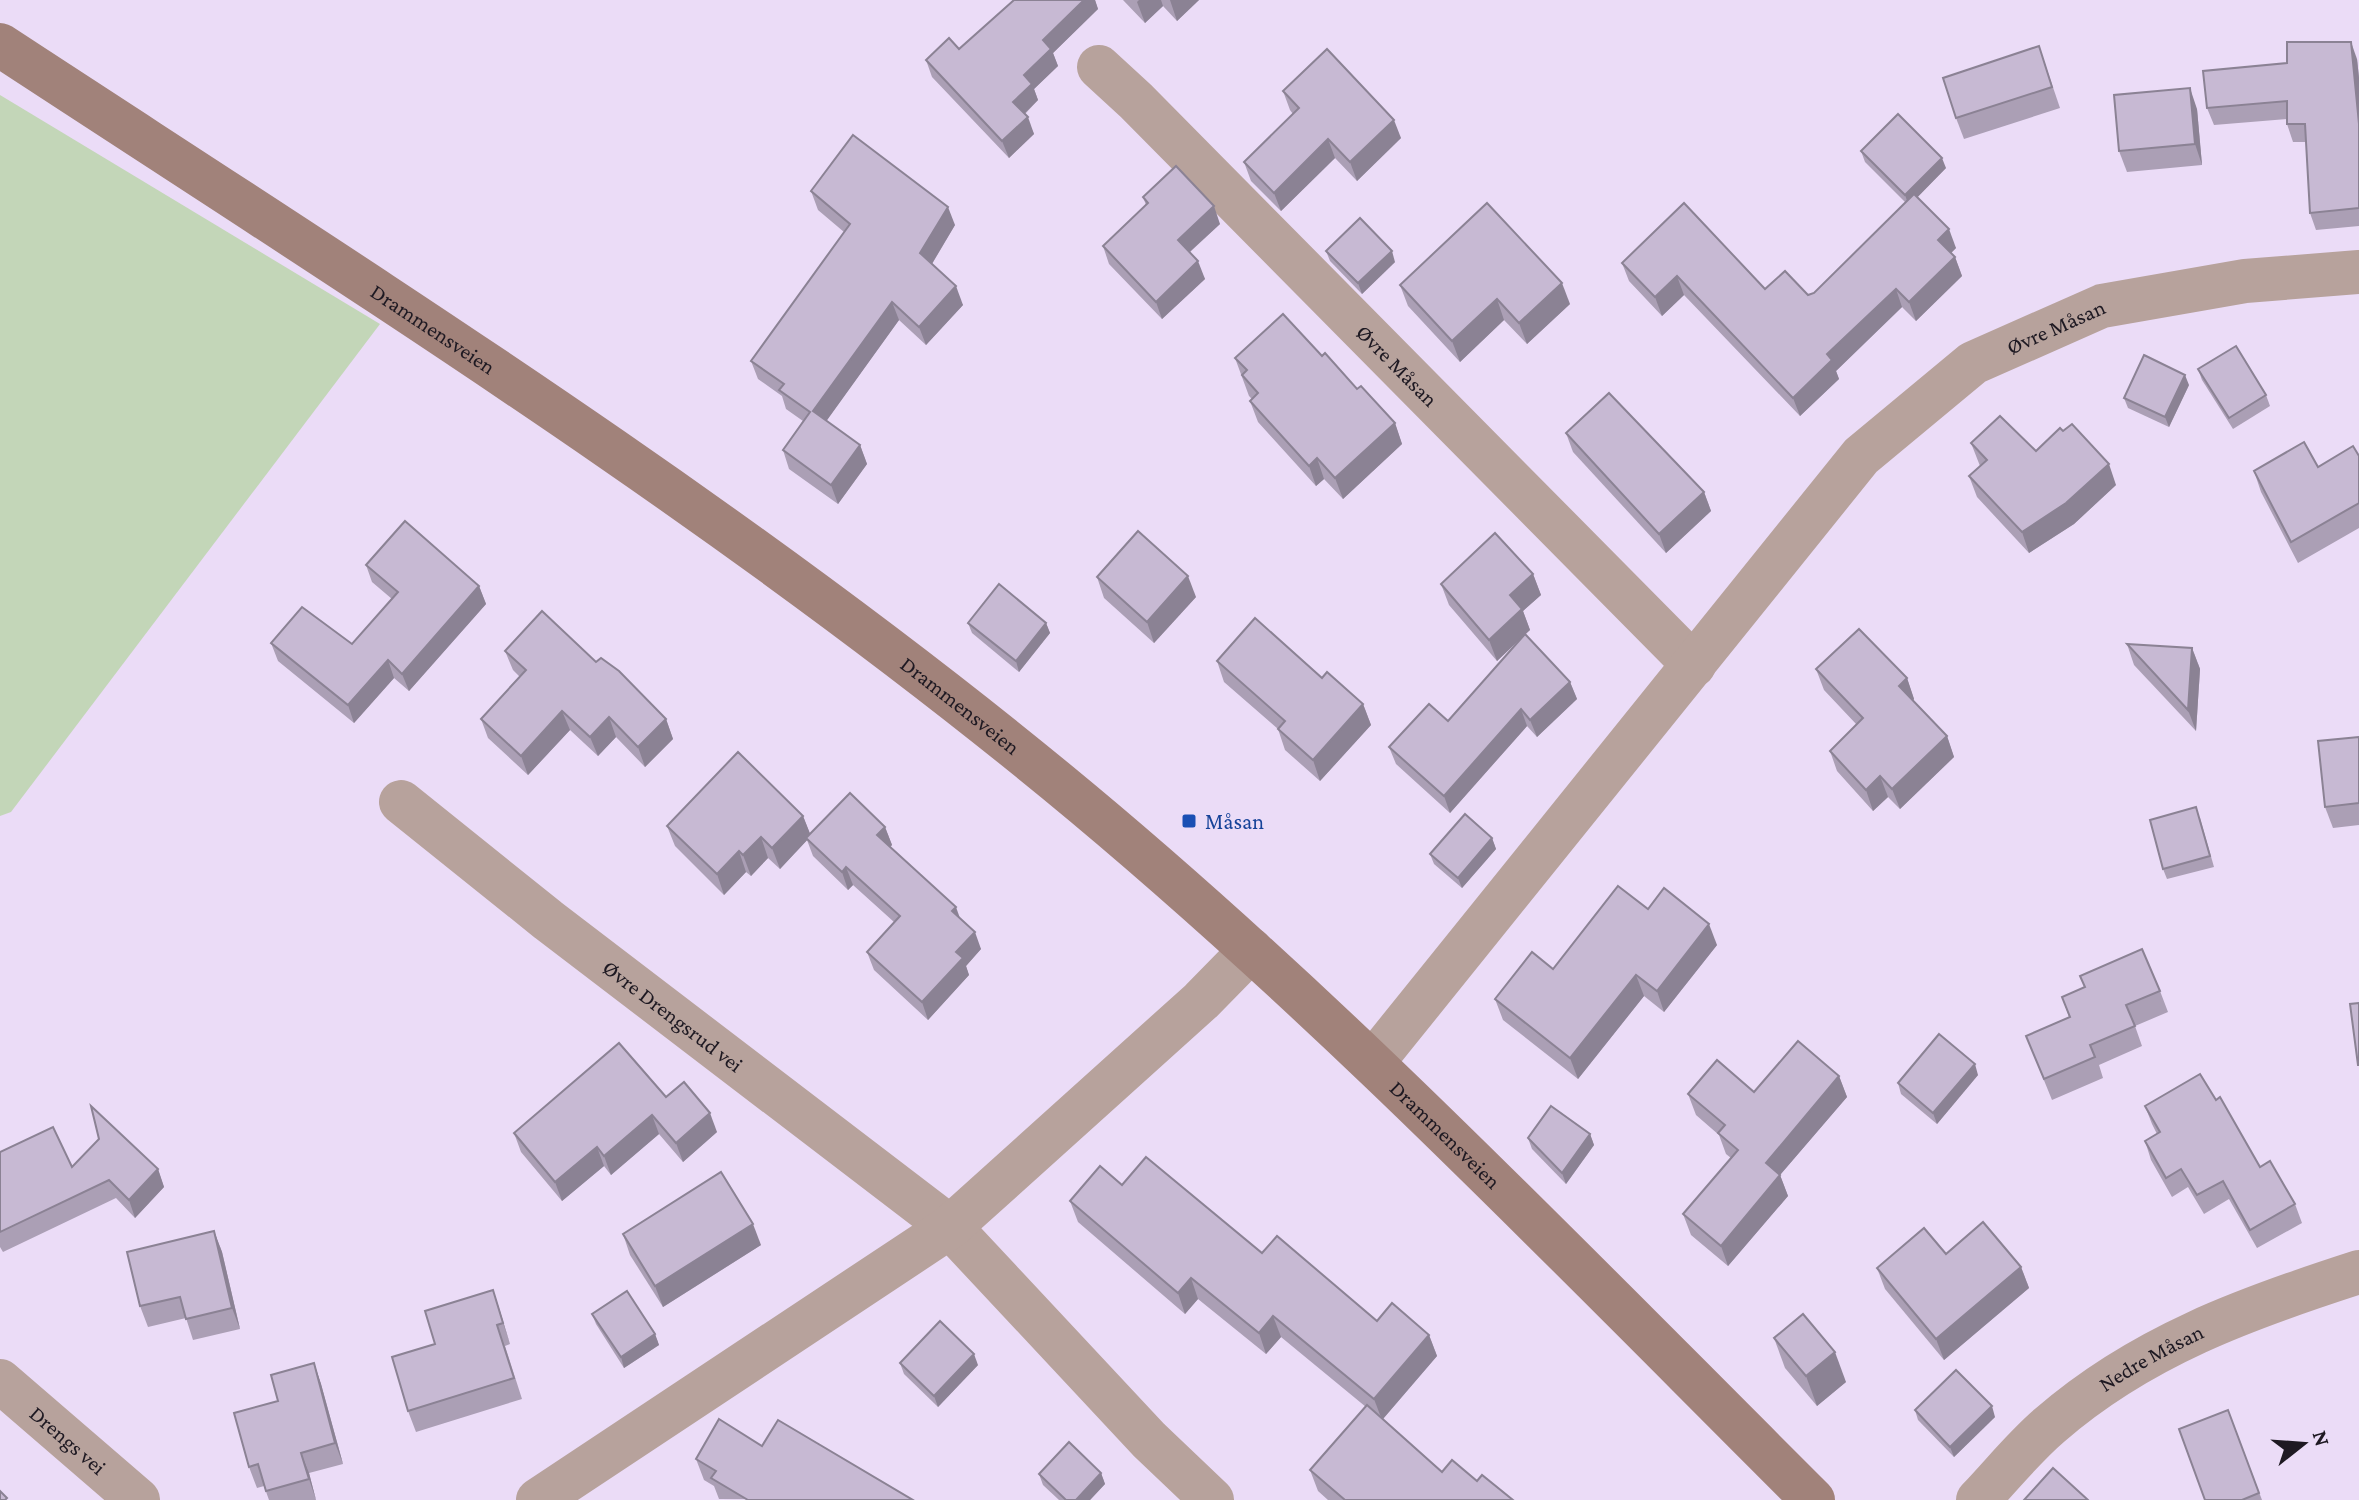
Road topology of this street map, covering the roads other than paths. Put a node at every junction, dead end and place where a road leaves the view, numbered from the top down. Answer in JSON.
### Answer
{"nodes":[{"id":1,"x":0,"y":45,"type":"edge"},
{"id":2,"x":1099,"y":67,"type":"dead end"},
{"id":3,"x":2359,"y":272,"type":"edge"},
{"id":4,"x":1694,"y":665,"type":"junction"},
{"id":5,"x":401,"y":802,"type":"dead end"},
{"id":6,"x":1251,"y":950,"type":"junction"},
{"id":7,"x":1373,"y":1062,"type":"junction"},
{"id":8,"x":950,"y":1227,"type":"junction"},
{"id":9,"x":2359,"y":1272,"type":"edge"},
{"id":10,"x":0,"y":1381,"type":"edge"},
{"id":11,"x":138,"y":1500,"type":"edge"},
{"id":12,"x":538,"y":1500,"type":"edge"},
{"id":13,"x":1212,"y":1500,"type":"edge"},
{"id":14,"x":1813,"y":1500,"type":"edge"},
{"id":15,"x":1978,"y":1500,"type":"edge"}],
"edges":[{"from":1,"to":6,"type":"main road","name":"Drammensveien"},
{"from":2,"to":4,"type":"street","name":"Øvre Måsan"},
{"from":3,"to":4,"type":"street","name":"Øvre Måsan"},
{"from":4,"to":7,"type":"street","name":"Øvre Måsan"},
{"from":5,"to":8,"type":"street","name":"Øvre Drengsrud vei"},
{"from":6,"to":7,"type":"main road","name":"Drammensveien"},
{"from":6,"to":8,"type":"street"},
{"from":7,"to":14,"type":"main road","name":"Drammensveien"},
{"from":8,"to":12,"type":"street"},
{"from":8,"to":13,"type":"street","name":"Øvre Drengsrud vei"},
{"from":9,"to":15,"type":"street","name":"Nedre Måsan"},
{"from":10,"to":11,"type":"street","name":"Drengs vei"}]}
